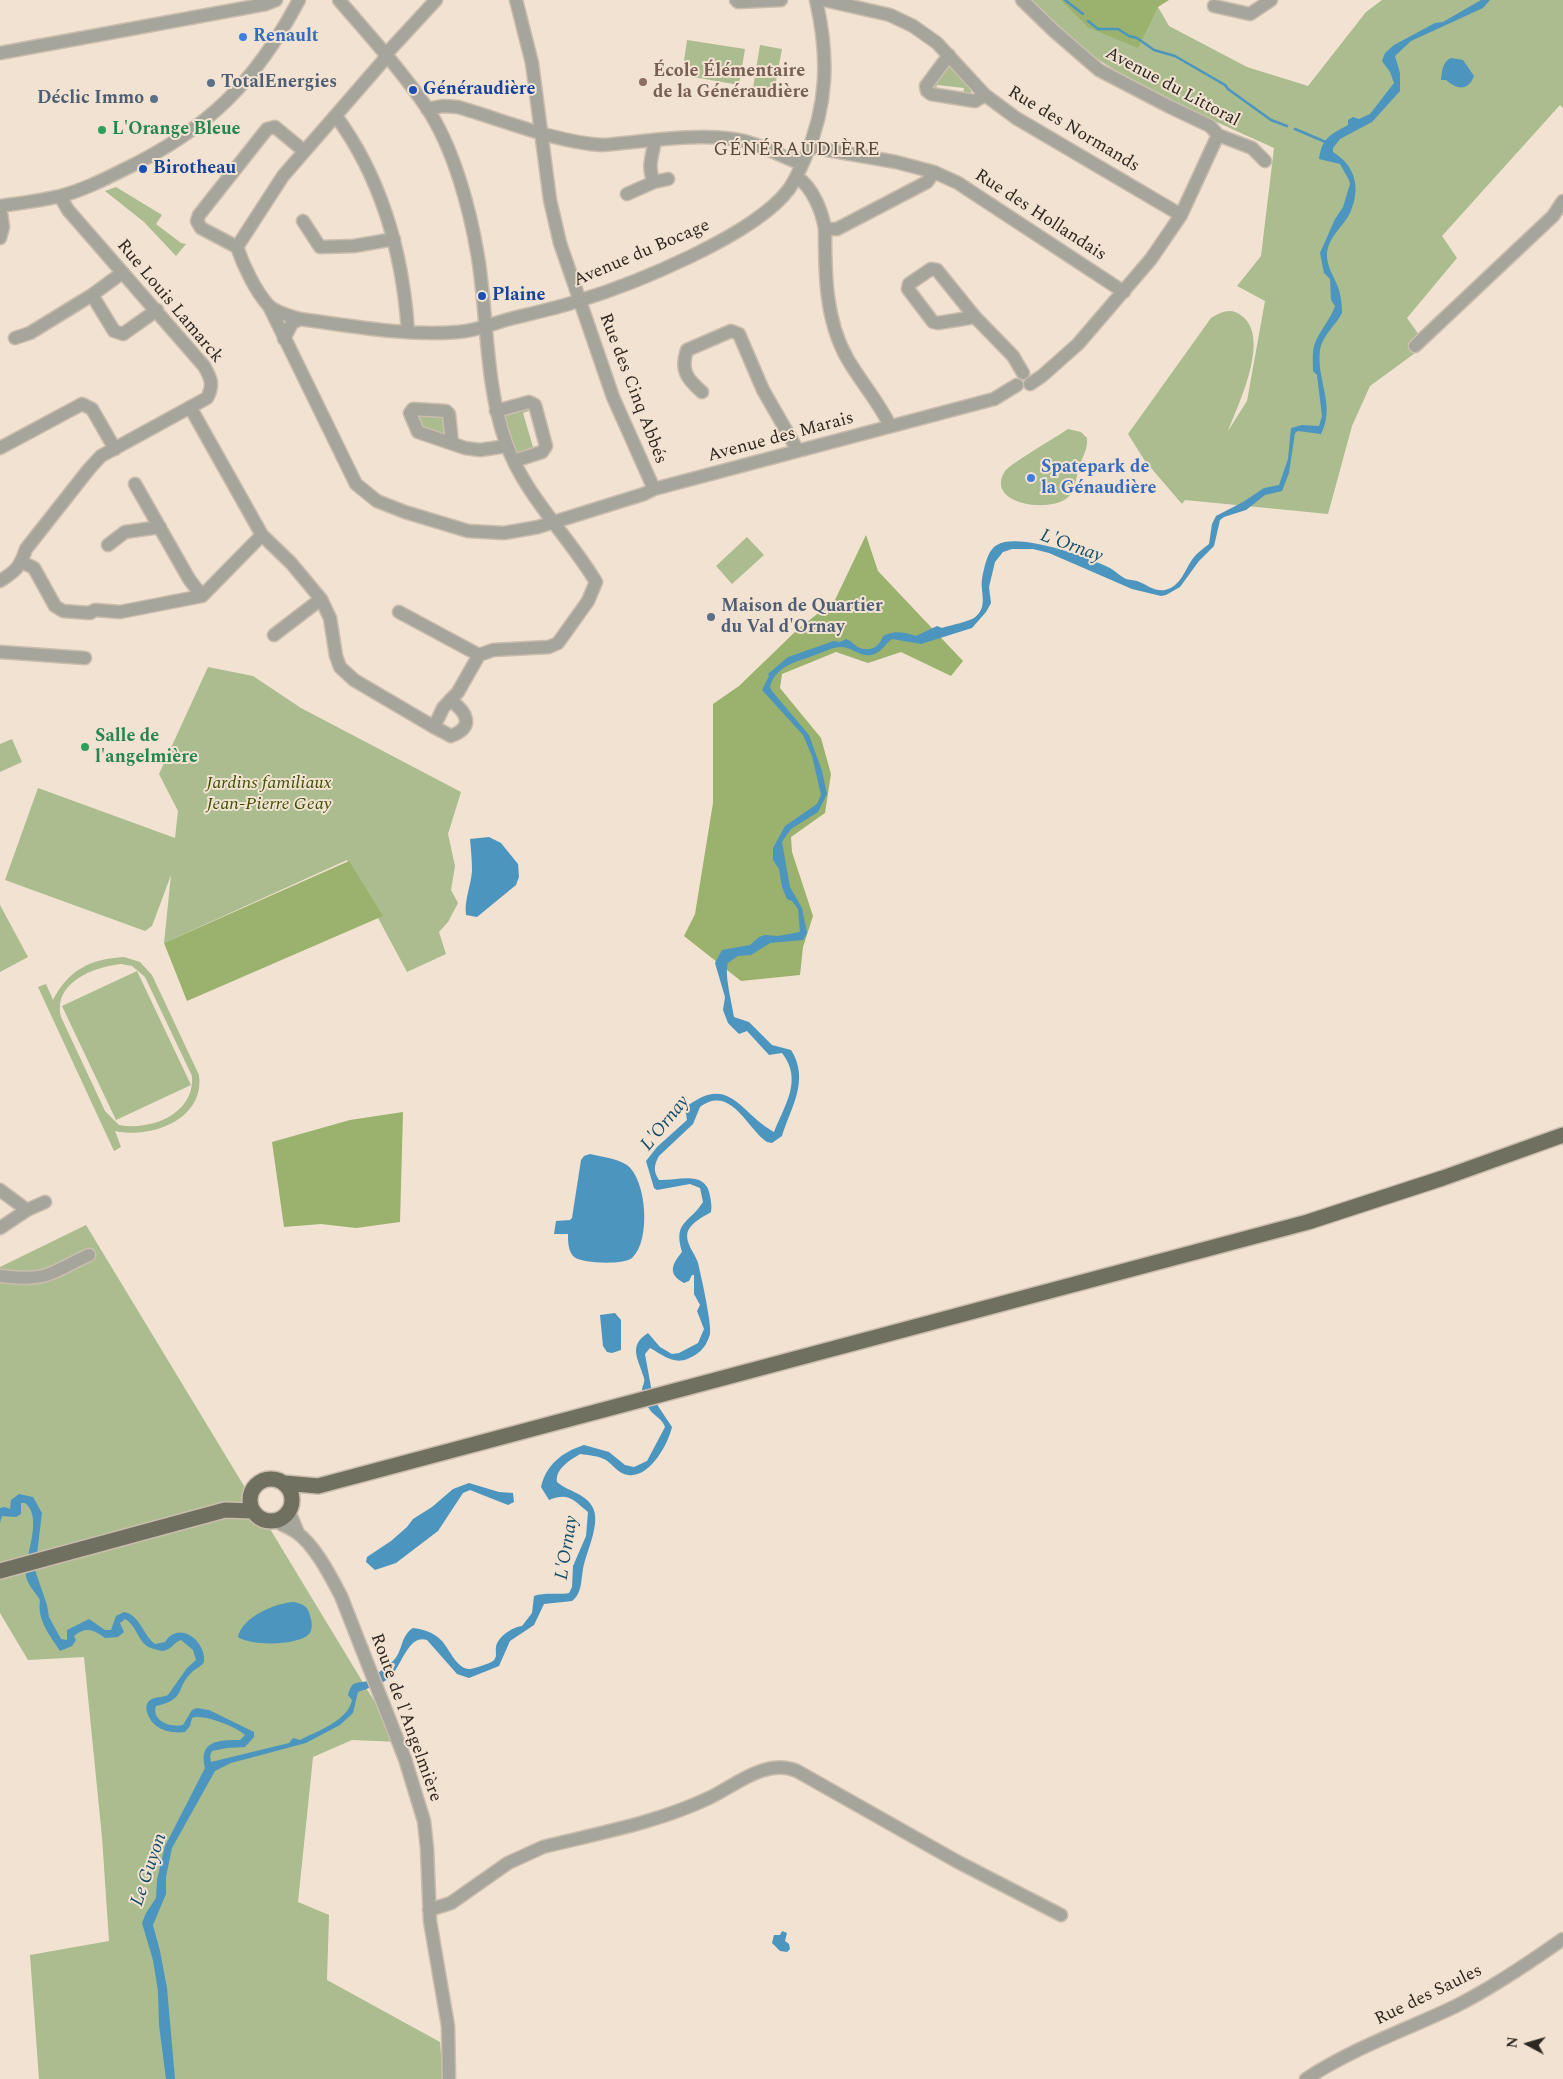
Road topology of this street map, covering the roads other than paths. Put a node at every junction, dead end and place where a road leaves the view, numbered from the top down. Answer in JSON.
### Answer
{"nodes":[{"id":1,"x":276,"y":0,"type":"edge"},
{"id":2,"x":299,"y":0,"type":"edge"},
{"id":3,"x":339,"y":0,"type":"edge"},
{"id":4,"x":436,"y":0,"type":"edge"},
{"id":5,"x":516,"y":0,"type":"edge"},
{"id":6,"x":736,"y":0,"type":"edge"},
{"id":7,"x":781,"y":0,"type":"edge"},
{"id":8,"x":816,"y":0,"type":"edge"},
{"id":9,"x":824,"y":0,"type":"edge"},
{"id":10,"x":1022,"y":0,"type":"edge"},
{"id":11,"x":1271,"y":0,"type":"edge"},
{"id":12,"x":1214,"y":6,"type":"dead end"},
{"id":13,"x":0,"y":53,"type":"edge"},
{"id":14,"x":949,"y":55,"type":"junction"},
{"id":15,"x":386,"y":56,"type":"junction"},
{"id":16,"x":985,"y":95,"type":"junction"},
{"id":17,"x":427,"y":109,"type":"junction"},
{"id":18,"x":336,"y":116,"type":"junction"},
{"id":19,"x":542,"y":132,"type":"junction"},
{"id":20,"x":1218,"y":135,"type":"junction"},
{"id":21,"x":655,"y":141,"type":"junction"},
{"id":22,"x":810,"y":147,"type":"junction"},
{"id":23,"x":304,"y":150,"type":"junction"},
{"id":24,"x":1265,"y":161,"type":"dead end"},
{"id":25,"x":802,"y":164,"type":"junction"},
{"id":26,"x":934,"y":172,"type":"junction"},
{"id":27,"x":797,"y":178,"type":"junction"},
{"id":28,"x":668,"y":179,"type":"dead end"},
{"id":29,"x":654,"y":182,"type":"junction"},
{"id":30,"x":626,"y":194,"type":"dead end"},
{"id":31,"x":60,"y":196,"type":"junction"},
{"id":32,"x":1563,"y":201,"type":"edge"},
{"id":33,"x":0,"y":206,"type":"edge"},
{"id":34,"x":1182,"y":215,"type":"junction"},
{"id":35,"x":303,"y":221,"type":"dead end"},
{"id":36,"x":824,"y":229,"type":"junction"},
{"id":37,"x":0,"y":238,"type":"edge"},
{"id":38,"x":394,"y":239,"type":"junction"},
{"id":39,"x":237,"y":247,"type":"junction"},
{"id":40,"x":122,"y":273,"type":"junction"},
{"id":41,"x":1124,"y":292,"type":"junction"},
{"id":42,"x":92,"y":295,"type":"junction"},
{"id":43,"x":579,"y":301,"type":"junction"},
{"id":44,"x":269,"y":306,"type":"junction"},
{"id":45,"x":157,"y":310,"type":"junction"},
{"id":46,"x":976,"y":317,"type":"junction"},
{"id":47,"x":300,"y":319,"type":"junction"},
{"id":48,"x":485,"y":327,"type":"junction"},
{"id":49,"x":408,"y":332,"type":"junction"},
{"id":50,"x":15,"y":338,"type":"dead end"},
{"id":51,"x":284,"y":339,"type":"junction"},
{"id":52,"x":1415,"y":346,"type":"dead end"},
{"id":53,"x":1023,"y":379,"type":"junction"},
{"id":54,"x":702,"y":392,"type":"dead end"},
{"id":55,"x":190,"y":407,"type":"junction"},
{"id":56,"x":496,"y":411,"type":"junction"},
{"id":57,"x":890,"y":426,"type":"junction"},
{"id":58,"x":452,"y":443,"type":"dead end"},
{"id":59,"x":507,"y":446,"type":"junction"},
{"id":60,"x":0,"y":448,"type":"edge"},
{"id":61,"x":115,"y":449,"type":"junction"},
{"id":62,"x":798,"y":451,"type":"junction"},
{"id":63,"x":514,"y":461,"type":"junction"},
{"id":64,"x":135,"y":484,"type":"dead end"},
{"id":65,"x":654,"y":489,"type":"junction"},
{"id":66,"x":552,"y":522,"type":"junction"},
{"id":67,"x":160,"y":527,"type":"junction"},
{"id":68,"x":262,"y":535,"type":"junction"},
{"id":69,"x":108,"y":545,"type":"dead end"},
{"id":70,"x":22,"y":562,"type":"junction"},
{"id":71,"x":0,"y":581,"type":"edge"},
{"id":72,"x":202,"y":596,"type":"junction"},
{"id":73,"x":321,"y":599,"type":"junction"},
{"id":74,"x":399,"y":612,"type":"dead end"},
{"id":75,"x":274,"y":635,"type":"dead end"},
{"id":76,"x":0,"y":652,"type":"edge"},
{"id":77,"x":479,"y":655,"type":"junction"},
{"id":78,"x":85,"y":658,"type":"dead end"},
{"id":79,"x":450,"y":700,"type":"junction"},
{"id":80,"x":434,"y":727,"type":"junction"},
{"id":81,"x":1563,"y":1134,"type":"edge"},
{"id":82,"x":0,"y":1190,"type":"edge"},
{"id":83,"x":45,"y":1202,"type":"dead end"},
{"id":84,"x":27,"y":1210,"type":"junction"},
{"id":85,"x":0,"y":1228,"type":"edge"},
{"id":86,"x":90,"y":1255,"type":"dead end"},
{"id":87,"x":0,"y":1276,"type":"edge"},
{"id":88,"x":284,"y":1483,"type":"junction"},
{"id":89,"x":318,"y":1486,"type":"junction"},
{"id":90,"x":250,"y":1494,"type":"junction"},
{"id":91,"x":291,"y":1507,"type":"junction"},
{"id":92,"x":224,"y":1510,"type":"junction"},
{"id":93,"x":252,"y":1511,"type":"junction"},
{"id":94,"x":276,"y":1521,"type":"junction"},
{"id":95,"x":298,"y":1533,"type":"junction"},
{"id":96,"x":0,"y":1571,"type":"edge"},
{"id":97,"x":429,"y":1910,"type":"junction"},
{"id":98,"x":1061,"y":1915,"type":"dead end"},
{"id":99,"x":1563,"y":1939,"type":"edge"},
{"id":100,"x":449,"y":2079,"type":"edge"},
{"id":101,"x":1306,"y":2079,"type":"edge"}],
"edges":[{"from":1,"to":13,"type":"street"},
{"from":2,"to":31,"type":"street"},
{"from":3,"to":15,"type":"street"},
{"from":4,"to":15,"type":"street"},
{"from":5,"to":19,"type":"street","name":"Rue des Cinq Abbés"},
{"from":6,"to":7,"type":"street"},
{"from":8,"to":22,"type":"street","name":"Avenue du Bocage"},
{"from":9,"to":14,"type":"street","name":"Rue des Normands"},
{"from":10,"to":20,"type":"street","name":"Avenue du Littoral"},
{"from":11,"to":12,"type":"street"},
{"from":14,"to":16,"type":"street","name":"Rue des Normands"},
{"from":14,"to":16,"type":"street"},
{"from":15,"to":17,"type":"street"},
{"from":15,"to":18,"type":"street"},
{"from":16,"to":34,"type":"street","name":"Rue des Normands"},
{"from":17,"to":19,"type":"street"},
{"from":17,"to":48,"type":"street"},
{"from":18,"to":23,"type":"street"},
{"from":18,"to":38,"type":"street"},
{"from":19,"to":21,"type":"street"},
{"from":19,"to":43,"type":"street","name":"Rue des Cinq Abbés"},
{"from":20,"to":24,"type":"street","name":"Avenue du Littoral"},
{"from":20,"to":34,"type":"street","name":"Avenue des Marais"},
{"from":21,"to":25,"type":"street"},
{"from":21,"to":29,"type":"street"},
{"from":22,"to":25,"type":"street","name":"Avenue du Bocage"},
{"from":22,"to":26,"type":"street","name":"Rue des Hollandais"},
{"from":23,"to":39,"type":"street"},
{"from":23,"to":39,"type":"street"},
{"from":25,"to":27,"type":"street","name":"Avenue du Bocage"},
{"from":26,"to":36,"type":"street"},
{"from":26,"to":41,"type":"street","name":"Rue des Hollandais"},
{"from":27,"to":36,"type":"street"},
{"from":27,"to":43,"type":"street","name":"Avenue du Bocage"},
{"from":28,"to":29,"type":"street"},
{"from":29,"to":30,"type":"street"},
{"from":31,"to":33,"type":"street"},
{"from":31,"to":40,"type":"street","name":"Rue Louis Lamarck"},
{"from":32,"to":52,"type":"street"},
{"from":33,"to":37,"type":"street"},
{"from":34,"to":41,"type":"street","name":"Avenue des Marais"},
{"from":35,"to":38,"type":"street"},
{"from":36,"to":57,"type":"street"},
{"from":38,"to":49,"type":"street"},
{"from":39,"to":44,"type":"street"},
{"from":40,"to":42,"type":"street"},
{"from":40,"to":45,"type":"street","name":"Rue Louis Lamarck"},
{"from":41,"to":53,"type":"street","name":"Avenue des Marais"},
{"from":42,"to":45,"type":"street"},
{"from":42,"to":50,"type":"street"},
{"from":43,"to":48,"type":"street","name":"Avenue du Bocage"},
{"from":43,"to":65,"type":"street","name":"Rue des Cinq Abbés"},
{"from":44,"to":47,"type":"street","name":"Avenue du Bocage"},
{"from":44,"to":51,"type":"street","name":"Avenue des Marais"},
{"from":45,"to":55,"type":"street","name":"Rue Louis Lamarck"},
{"from":46,"to":46,"type":"street"},
{"from":46,"to":53,"type":"street"},
{"from":47,"to":49,"type":"street","name":"Avenue du Bocage"},
{"from":47,"to":51,"type":"street"},
{"from":48,"to":49,"type":"street","name":"Avenue du Bocage"},
{"from":48,"to":56,"type":"street"},
{"from":51,"to":66,"type":"street","name":"Avenue des Marais"},
{"from":53,"to":57,"type":"street","name":"Avenue des Marais"},
{"from":54,"to":62,"type":"street"},
{"from":55,"to":61,"type":"street"},
{"from":55,"to":68,"type":"street"},
{"from":56,"to":59,"type":"street"},
{"from":56,"to":63,"type":"street"},
{"from":57,"to":62,"type":"street","name":"Avenue des Marais"},
{"from":58,"to":59,"type":"street"},
{"from":59,"to":63,"type":"street"},
{"from":60,"to":61,"type":"street"},
{"from":61,"to":70,"type":"street"},
{"from":62,"to":65,"type":"street","name":"Avenue des Marais"},
{"from":63,"to":66,"type":"street"},
{"from":64,"to":67,"type":"street"},
{"from":65,"to":66,"type":"street","name":"Avenue des Marais"},
{"from":66,"to":77,"type":"street"},
{"from":67,"to":69,"type":"street"},
{"from":67,"to":72,"type":"street"},
{"from":68,"to":72,"type":"street"},
{"from":68,"to":73,"type":"street"},
{"from":70,"to":71,"type":"street"},
{"from":70,"to":72,"type":"street"},
{"from":73,"to":75,"type":"street"},
{"from":73,"to":80,"type":"street"},
{"from":74,"to":77,"type":"street"},
{"from":76,"to":78,"type":"street"},
{"from":77,"to":79,"type":"street"},
{"from":79,"to":80,"type":"street"},
{"from":79,"to":80,"type":"street"},
{"from":81,"to":89,"type":"main road"},
{"from":82,"to":84,"type":"street"},
{"from":83,"to":84,"type":"street"},
{"from":84,"to":85,"type":"street"},
{"from":86,"to":87,"type":"street"},
{"from":88,"to":89,"type":"main road"},
{"from":88,"to":90,"type":"main road"},
{"from":88,"to":91,"type":"main road"},
{"from":89,"to":91,"type":"main road"},
{"from":90,"to":92,"type":"main road"},
{"from":90,"to":93,"type":"main road"},
{"from":91,"to":94,"type":"main road"},
{"from":91,"to":95,"type":"street","name":"Route de l'Angelmière"},
{"from":92,"to":93,"type":"main road"},
{"from":92,"to":96,"type":"main road"},
{"from":93,"to":94,"type":"main road"},
{"from":94,"to":95,"type":"street","name":"Route de l'Angelmière"},
{"from":95,"to":97,"type":"street","name":"Route de l'Angelmière"},
{"from":97,"to":98,"type":"street"},
{"from":97,"to":100,"type":"street","name":"Route de l'Angelmière"},
{"from":99,"to":101,"type":"street","name":"Rue des Saules"}]}
